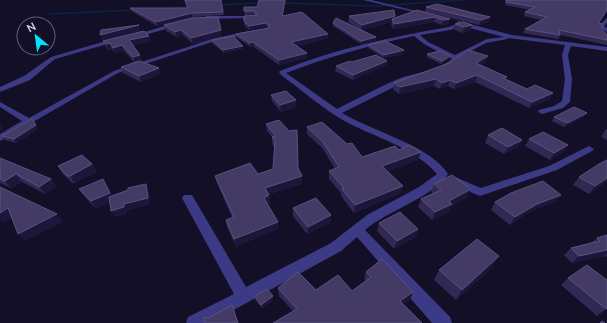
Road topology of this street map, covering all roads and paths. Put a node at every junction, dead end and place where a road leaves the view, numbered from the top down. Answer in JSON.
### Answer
{"nodes":[{"id":1,"x":367,"y":0,"type":"edge"},
{"id":2,"x":254,"y":16,"type":"edge"},
{"id":3,"x":434,"y":16,"type":"edge"},
{"id":4,"x":198,"y":19,"type":"edge"},
{"id":5,"x":607,"y":20,"type":"edge"},
{"id":6,"x":450,"y":21,"type":"edge"},
{"id":7,"x":184,"y":22,"type":"edge"},
{"id":8,"x":461,"y":24,"type":"junction"},
{"id":9,"x":607,"y":30,"type":"edge"},
{"id":10,"x":259,"y":31,"type":"edge"},
{"id":11,"x":416,"y":35,"type":"junction"},
{"id":12,"x":512,"y":37,"type":"junction"},
{"id":13,"x":128,"y":38,"type":"edge"},
{"id":14,"x":121,"y":39,"type":"edge"},
{"id":15,"x":569,"y":44,"type":"junction"},
{"id":16,"x":607,"y":48,"type":"edge"},
{"id":17,"x":456,"y":58,"type":"junction"},
{"id":18,"x":0,"y":90,"type":"edge"},
{"id":19,"x":0,"y":104,"type":"edge"},
{"id":20,"x":337,"y":112,"type":"junction"},
{"id":21,"x":542,"y":112,"type":"dead end"},
{"id":22,"x":28,"y":122,"type":"junction"},
{"id":23,"x":0,"y":138,"type":"edge"},
{"id":24,"x":589,"y":149,"type":"dead end"},
{"id":25,"x":443,"y":174,"type":"junction"},
{"id":26,"x":188,"y":198,"type":"dead end"},
{"id":27,"x":358,"y":230,"type":"junction"},
{"id":28,"x":243,"y":296,"type":"junction"},
{"id":29,"x":194,"y":323,"type":"edge"},
{"id":30,"x":444,"y":323,"type":"edge"}],
"edges":[{"from":1,"to":3,"type":"street"},
{"from":2,"to":4,"type":"street"},
{"from":5,"to":9,"type":"street"},
{"from":6,"to":8,"type":"street"},
{"from":7,"to":13,"type":"street"},
{"from":8,"to":11,"type":"street"},
{"from":8,"to":12,"type":"street"},
{"from":10,"to":22,"type":"street"},
{"from":11,"to":17,"type":"street"},
{"from":11,"to":20,"type":"street"},
{"from":12,"to":15,"type":"street"},
{"from":12,"to":17,"type":"street"},
{"from":14,"to":18,"type":"street"},
{"from":15,"to":16,"type":"street"},
{"from":15,"to":21,"type":"street"},
{"from":17,"to":20,"type":"street"},
{"from":19,"to":22,"type":"street"},
{"from":20,"to":25,"type":"street"},
{"from":22,"to":23,"type":"street"},
{"from":24,"to":25,"type":"street"},
{"from":25,"to":27,"type":"street"},
{"from":26,"to":28,"type":"street"},
{"from":27,"to":28,"type":"street"},
{"from":27,"to":30,"type":"street"},
{"from":28,"to":29,"type":"street"}]}
